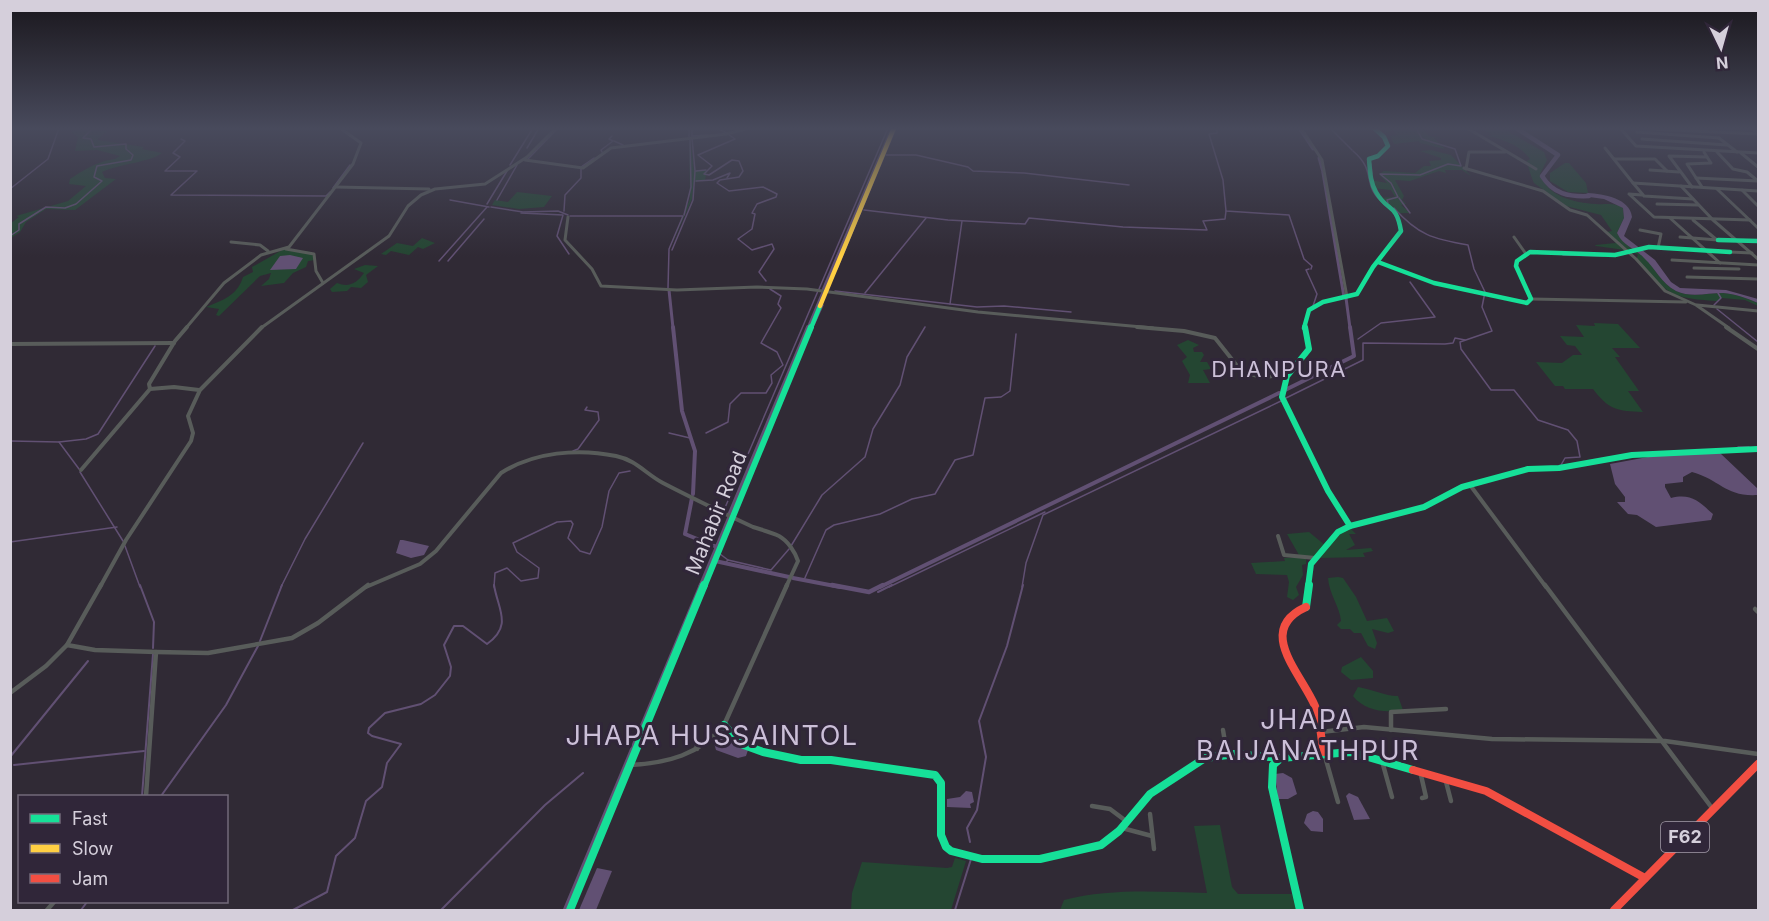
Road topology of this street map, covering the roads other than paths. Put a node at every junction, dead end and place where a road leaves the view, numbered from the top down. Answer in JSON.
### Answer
{"nodes":[{"id":1,"x":348,"y":171,"type":"edge"},
{"id":2,"x":506,"y":171,"type":"edge"},
{"id":3,"x":876,"y":171,"type":"edge"},
{"id":4,"x":1324,"y":171,"type":"edge"},
{"id":5,"x":1369,"y":171,"type":"edge"},
{"id":6,"x":1472,"y":171,"type":"edge"},
{"id":7,"x":1623,"y":171,"type":"edge"},
{"id":8,"x":1667,"y":171,"type":"edge"},
{"id":9,"x":1691,"y":171,"type":"edge"},
{"id":10,"x":1742,"y":171,"type":"edge"},
{"id":11,"x":1680,"y":172,"type":"joint"},
{"id":12,"x":1696,"y":178,"type":"junction"},
{"id":13,"x":1758,"y":181,"type":"edge"},
{"id":14,"x":1633,"y":183,"type":"junction"},
{"id":15,"x":1681,"y":186,"type":"junction"},
{"id":16,"x":336,"y":187,"type":"junction"},
{"id":17,"x":1692,"y":187,"type":"junction"},
{"id":18,"x":1702,"y":187,"type":"junction"},
{"id":19,"x":1716,"y":188,"type":"junction"},
{"id":20,"x":432,"y":189,"type":"junction"},
{"id":21,"x":1742,"y":190,"type":"junction"},
{"id":22,"x":1758,"y":191,"type":"edge"},
{"id":23,"x":1643,"y":195,"type":"junction"},
{"id":24,"x":1693,"y":199,"type":"junction"},
{"id":25,"x":1657,"y":204,"type":"dead end"},
{"id":26,"x":1699,"y":205,"type":"junction"},
{"id":27,"x":1758,"y":205,"type":"edge"},
{"id":28,"x":568,"y":217,"type":"dead end"},
{"id":29,"x":1670,"y":218,"type":"junction"},
{"id":30,"x":1691,"y":219,"type":"junction"},
{"id":31,"x":1713,"y":220,"type":"junction"},
{"id":32,"x":1750,"y":220,"type":"junction"},
{"id":33,"x":1758,"y":226,"type":"edge"},
{"id":34,"x":1640,"y":230,"type":"dead end"},
{"id":35,"x":1514,"y":237,"type":"dead end"},
{"id":36,"x":1680,"y":237,"type":"dead end"},
{"id":37,"x":1693,"y":238,"type":"junction"},
{"id":38,"x":1718,"y":240,"type":"junction"},
{"id":39,"x":231,"y":242,"type":"dead end"},
{"id":40,"x":1739,"y":242,"type":"junction"},
{"id":41,"x":1757,"y":242,"type":"edge"},
{"id":42,"x":1658,"y":248,"type":"junction"},
{"id":43,"x":284,"y":249,"type":"junction"},
{"id":44,"x":1707,"y":250,"type":"junction"},
{"id":45,"x":268,"y":252,"type":"junction"},
{"id":46,"x":1629,"y":252,"type":"junction"},
{"id":47,"x":1730,"y":252,"type":"junction"},
{"id":48,"x":1752,"y":253,"type":"junction"},
{"id":49,"x":1526,"y":254,"type":"junction"},
{"id":50,"x":1758,"y":260,"type":"edge"},
{"id":51,"x":1672,"y":261,"type":"dead end"},
{"id":52,"x":1378,"y":262,"type":"junction"},
{"id":53,"x":1710,"y":262,"type":"junction"},
{"id":54,"x":1720,"y":263,"type":"junction"},
{"id":55,"x":1758,"y":265,"type":"edge"},
{"id":56,"x":1713,"y":267,"type":"junction"},
{"id":57,"x":1694,"y":268,"type":"dead end"},
{"id":58,"x":1739,"y":269,"type":"dead end"},
{"id":59,"x":1687,"y":277,"type":"dead end"},
{"id":60,"x":1758,"y":279,"type":"edge"},
{"id":61,"x":323,"y":283,"type":"junction"},
{"id":62,"x":825,"y":292,"type":"junction"},
{"id":63,"x":1347,"y":297,"type":"junction"},
{"id":64,"x":1531,"y":299,"type":"junction"},
{"id":65,"x":1689,"y":302,"type":"junction"},
{"id":66,"x":1696,"y":305,"type":"junction"},
{"id":67,"x":1758,"y":311,"type":"edge"},
{"id":68,"x":174,"y":343,"type":"junction"},
{"id":69,"x":10,"y":344,"type":"edge"},
{"id":70,"x":1758,"y":349,"type":"edge"},
{"id":71,"x":1286,"y":375,"type":"junction"},
{"id":72,"x":150,"y":389,"type":"junction"},
{"id":73,"x":200,"y":390,"type":"junction"},
{"id":74,"x":1758,"y":449,"type":"edge"},
{"id":75,"x":81,"y":470,"type":"dead end"},
{"id":76,"x":1470,"y":485,"type":"junction"},
{"id":77,"x":733,"y":516,"type":"junction"},
{"id":78,"x":1350,"y":526,"type":"junction"},
{"id":79,"x":1278,"y":536,"type":"dead end"},
{"id":80,"x":1315,"y":558,"type":"junction"},
{"id":81,"x":67,"y":645,"type":"junction"},
{"id":82,"x":156,"y":652,"type":"junction"},
{"id":83,"x":10,"y":693,"type":"edge"},
{"id":84,"x":1446,"y":709,"type":"dead end"},
{"id":85,"x":724,"y":725,"type":"junction"},
{"id":86,"x":1223,"y":730,"type":"dead end"},
{"id":87,"x":1391,"y":730,"type":"junction"},
{"id":88,"x":1320,"y":732,"type":"junction"},
{"id":89,"x":696,"y":740,"type":"dead end"},
{"id":90,"x":1665,"y":741,"type":"junction"},
{"id":91,"x":697,"y":749,"type":"junction"},
{"id":92,"x":1324,"y":752,"type":"junction"},
{"id":93,"x":1227,"y":754,"type":"junction"},
{"id":94,"x":1758,"y":754,"type":"edge"},
{"id":95,"x":1270,"y":755,"type":"junction"},
{"id":96,"x":1281,"y":758,"type":"junction"},
{"id":97,"x":1382,"y":760,"type":"junction"},
{"id":98,"x":1758,"y":764,"type":"edge"},
{"id":99,"x":629,"y":765,"type":"junction"},
{"id":100,"x":1273,"y":765,"type":"junction"},
{"id":101,"x":1419,"y":770,"type":"junction"},
{"id":102,"x":1445,"y":777,"type":"junction"},
{"id":103,"x":146,"y":795,"type":"edge"},
{"id":104,"x":1392,"y":797,"type":"dead end"},
{"id":105,"x":1422,"y":798,"type":"dead end"},
{"id":106,"x":1450,"y":801,"type":"dead end"},
{"id":107,"x":1338,"y":802,"type":"dead end"},
{"id":108,"x":1092,"y":806,"type":"dead end"},
{"id":109,"x":1713,"y":809,"type":"junction"},
{"id":110,"x":1150,"y":814,"type":"dead end"},
{"id":111,"x":1127,"y":822,"type":"junction"},
{"id":112,"x":1121,"y":828,"type":"junction"},
{"id":113,"x":1153,"y":836,"type":"junction"},
{"id":114,"x":1154,"y":849,"type":"dead end"},
{"id":115,"x":1645,"y":878,"type":"junction"},
{"id":116,"x":570,"y":910,"type":"edge"},
{"id":117,"x":1300,"y":910,"type":"edge"},
{"id":118,"x":1614,"y":910,"type":"edge"}],
"edges":[{"from":1,"to":16,"type":"street"},
{"from":2,"to":20,"type":"street"},
{"from":3,"to":62,"type":"street","name":"Mahabir Road"},
{"from":4,"to":63,"type":"street"},
{"from":5,"to":52,"type":"street"},
{"from":6,"to":46,"type":"street"},
{"from":7,"to":14,"type":"street"},
{"from":8,"to":11,"type":"street"},
{"from":9,"to":12,"type":"street"},
{"from":10,"to":13,"type":"street"},
{"from":11,"to":17,"type":"street"},
{"from":12,"to":13,"type":"street"},
{"from":12,"to":18,"type":"street"},
{"from":14,"to":15,"type":"street"},
{"from":14,"to":23,"type":"street"},
{"from":15,"to":17,"type":"street"},
{"from":15,"to":24,"type":"street"},
{"from":16,"to":20,"type":"street"},
{"from":16,"to":43,"type":"street"},
{"from":17,"to":18,"type":"street"},
{"from":18,"to":19,"type":"street"},
{"from":19,"to":21,"type":"street"},
{"from":19,"to":32,"type":"street"},
{"from":20,"to":61,"type":"street"},
{"from":21,"to":22,"type":"street"},
{"from":21,"to":27,"type":"street"},
{"from":23,"to":24,"type":"street"},
{"from":23,"to":29,"type":"street"},
{"from":24,"to":26,"type":"street"},
{"from":25,"to":26,"type":"street"},
{"from":26,"to":31,"type":"street"},
{"from":28,"to":62,"type":"street"},
{"from":29,"to":30,"type":"street"},
{"from":29,"to":37,"type":"street"},
{"from":30,"to":31,"type":"street"},
{"from":30,"to":38,"type":"street"},
{"from":31,"to":32,"type":"street"},
{"from":31,"to":40,"type":"street"},
{"from":32,"to":33,"type":"street"},
{"from":34,"to":42,"type":"street"},
{"from":35,"to":49,"type":"street"},
{"from":36,"to":37,"type":"street"},
{"from":37,"to":38,"type":"street"},
{"from":37,"to":44,"type":"street"},
{"from":38,"to":40,"type":"street"},
{"from":38,"to":47,"type":"street"},
{"from":39,"to":45,"type":"street"},
{"from":40,"to":41,"type":"street"},
{"from":40,"to":48,"type":"street"},
{"from":42,"to":44,"type":"street"},
{"from":42,"to":46,"type":"street"},
{"from":43,"to":45,"type":"street"},
{"from":43,"to":61,"type":"street"},
{"from":44,"to":47,"type":"street"},
{"from":44,"to":54,"type":"street"},
{"from":45,"to":68,"type":"street"},
{"from":46,"to":49,"type":"street"},
{"from":46,"to":65,"type":"street"},
{"from":47,"to":48,"type":"street"},
{"from":48,"to":50,"type":"street"},
{"from":49,"to":64,"type":"street"},
{"from":51,"to":53,"type":"street"},
{"from":52,"to":63,"type":"street"},
{"from":52,"to":64,"type":"street"},
{"from":53,"to":54,"type":"street"},
{"from":53,"to":56,"type":"street"},
{"from":54,"to":55,"type":"street"},
{"from":56,"to":57,"type":"street"},
{"from":56,"to":58,"type":"street"},
{"from":59,"to":60,"type":"street"},
{"from":61,"to":73,"type":"street"},
{"from":62,"to":71,"type":"street"},
{"from":62,"to":77,"type":"street","name":"Mahabir Road"},
{"from":63,"to":71,"type":"street"},
{"from":64,"to":65,"type":"street"},
{"from":65,"to":66,"type":"street"},
{"from":66,"to":67,"type":"street"},
{"from":66,"to":70,"type":"street"},
{"from":68,"to":69,"type":"street"},
{"from":68,"to":72,"type":"street"},
{"from":71,"to":78,"type":"street"},
{"from":72,"to":73,"type":"street"},
{"from":72,"to":75,"type":"street"},
{"from":73,"to":81,"type":"street"},
{"from":74,"to":76,"type":"street"},
{"from":76,"to":78,"type":"street"},
{"from":76,"to":90,"type":"street"},
{"from":77,"to":82,"type":"street"},
{"from":77,"to":85,"type":"street"},
{"from":77,"to":99,"type":"street","name":"Mahabir Road"},
{"from":78,"to":80,"type":"street"},
{"from":79,"to":80,"type":"street"},
{"from":80,"to":88,"type":"street"},
{"from":81,"to":82,"type":"street"},
{"from":81,"to":83,"type":"street"},
{"from":82,"to":103,"type":"street"},
{"from":84,"to":87,"type":"street"},
{"from":85,"to":91,"type":"street"},
{"from":85,"to":112,"type":"street"},
{"from":86,"to":93,"type":"street"},
{"from":87,"to":88,"type":"street"},
{"from":87,"to":90,"type":"street"},
{"from":88,"to":92,"type":"street"},
{"from":89,"to":91,"type":"street"},
{"from":90,"to":94,"type":"street"},
{"from":90,"to":109,"type":"street"},
{"from":91,"to":99,"type":"street"},
{"from":92,"to":96,"type":"street"},
{"from":92,"to":97,"type":"street"},
{"from":92,"to":107,"type":"street"},
{"from":93,"to":95,"type":"street"},
{"from":93,"to":111,"type":"street"},
{"from":95,"to":96,"type":"street"},
{"from":95,"to":100,"type":"street"},
{"from":96,"to":100,"type":"street"},
{"from":97,"to":101,"type":"street"},
{"from":97,"to":104,"type":"street"},
{"from":98,"to":109,"type":"street","number":"F62"},
{"from":99,"to":116,"type":"street","name":"Mahabir Road"},
{"from":100,"to":117,"type":"street"},
{"from":101,"to":102,"type":"street"},
{"from":101,"to":105,"type":"street"},
{"from":102,"to":106,"type":"street"},
{"from":102,"to":115,"type":"street"},
{"from":108,"to":111,"type":"street"},
{"from":109,"to":115,"type":"street","number":"F62"},
{"from":110,"to":113,"type":"street"},
{"from":111,"to":112,"type":"street"},
{"from":112,"to":113,"type":"street"},
{"from":113,"to":114,"type":"street"},
{"from":115,"to":118,"type":"street","number":"F62"}]}
